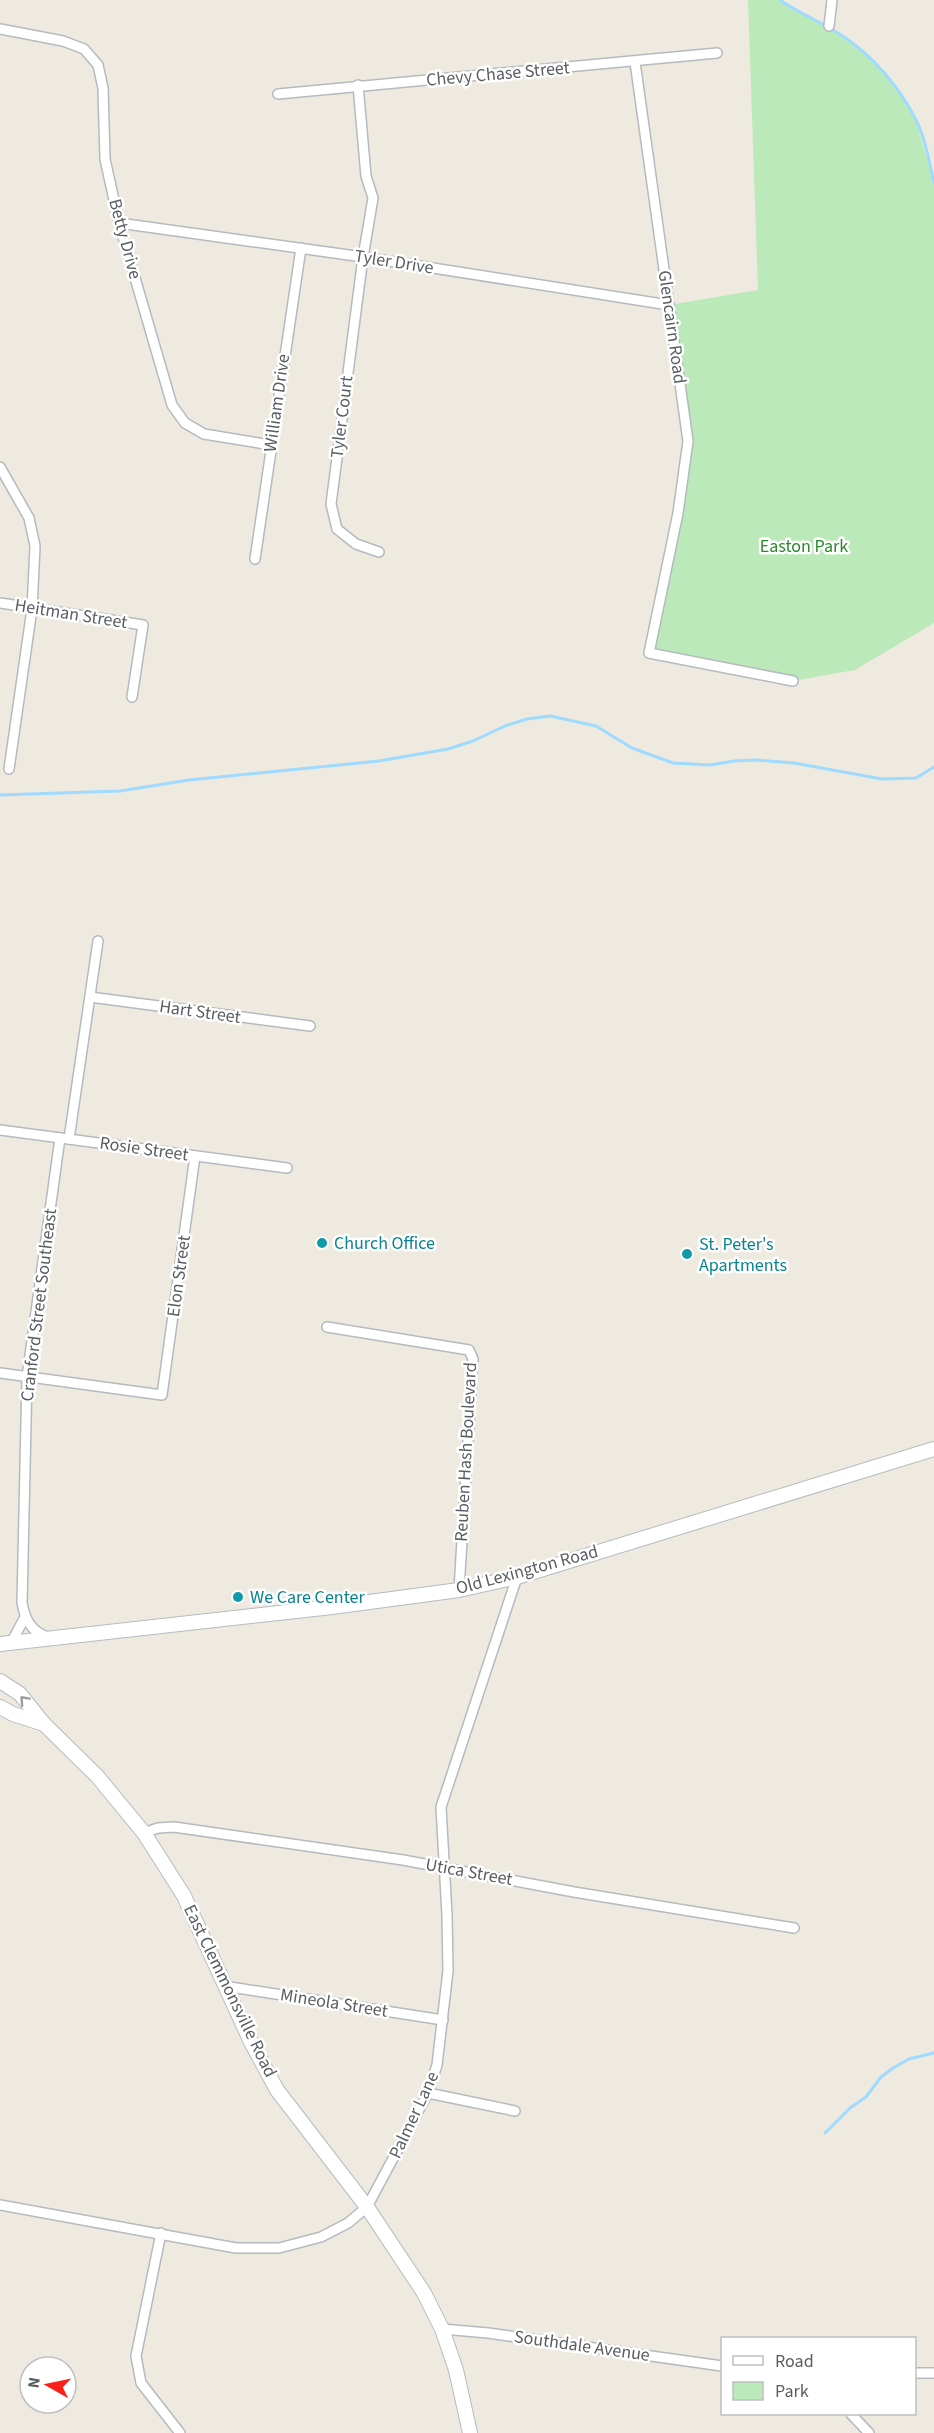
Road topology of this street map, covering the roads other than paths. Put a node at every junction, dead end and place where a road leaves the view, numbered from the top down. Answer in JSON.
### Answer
{"nodes":[{"id":1,"x":832,"y":0,"type":"edge"},
{"id":2,"x":829,"y":26,"type":"dead end"},
{"id":3,"x":0,"y":29,"type":"edge"},
{"id":4,"x":717,"y":53,"type":"dead end"},
{"id":5,"x":635,"y":62,"type":"junction"},
{"id":6,"x":358,"y":85,"type":"junction"},
{"id":7,"x":278,"y":94,"type":"dead end"},
{"id":8,"x":119,"y":223,"type":"junction"},
{"id":9,"x":301,"y":248,"type":"junction"},
{"id":10,"x":363,"y":257,"type":"junction"},
{"id":11,"x":669,"y":305,"type":"junction"},
{"id":12,"x":271,"y":445,"type":"junction"},
{"id":13,"x":0,"y":467,"type":"edge"},
{"id":14,"x":379,"y":552,"type":"dead end"},
{"id":15,"x":255,"y":559,"type":"dead end"},
{"id":16,"x":0,"y":603,"type":"edge"},
{"id":17,"x":32,"y":609,"type":"junction"},
{"id":18,"x":793,"y":681,"type":"dead end"},
{"id":19,"x":132,"y":696,"type":"dead end"},
{"id":20,"x":9,"y":769,"type":"dead end"},
{"id":21,"x":98,"y":941,"type":"dead end"},
{"id":22,"x":90,"y":997,"type":"junction"},
{"id":23,"x":310,"y":1026,"type":"dead end"},
{"id":24,"x":0,"y":1130,"type":"edge"},
{"id":25,"x":64,"y":1138,"type":"junction"},
{"id":26,"x":195,"y":1156,"type":"junction"},
{"id":27,"x":287,"y":1168,"type":"dead end"},
{"id":28,"x":327,"y":1327,"type":"dead end"},
{"id":29,"x":0,"y":1373,"type":"edge"},
{"id":30,"x":27,"y":1377,"type":"junction"},
{"id":31,"x":934,"y":1449,"type":"edge"},
{"id":32,"x":517,"y":1577,"type":"junction"},
{"id":33,"x":459,"y":1590,"type":"junction"},
{"id":34,"x":25,"y":1617,"type":"junction"},
{"id":35,"x":54,"y":1639,"type":"junction"},
{"id":36,"x":6,"y":1644,"type":"edge"},
{"id":37,"x":0,"y":1681,"type":"edge"},
{"id":38,"x":0,"y":1707,"type":"edge"},
{"id":39,"x":45,"y":1724,"type":"junction"},
{"id":40,"x":144,"y":1833,"type":"junction"},
{"id":41,"x":444,"y":1868,"type":"junction"},
{"id":42,"x":794,"y":1928,"type":"dead end"},
{"id":43,"x":224,"y":1986,"type":"junction"},
{"id":44,"x":443,"y":2020,"type":"junction"},
{"id":45,"x":428,"y":2093,"type":"junction"},
{"id":46,"x":514,"y":2111,"type":"dead end"},
{"id":47,"x":0,"y":2205,"type":"edge"},
{"id":48,"x":367,"y":2207,"type":"junction"},
{"id":49,"x":162,"y":2233,"type":"junction"},
{"id":50,"x":442,"y":2329,"type":"junction"},
{"id":51,"x":721,"y":2366,"type":"edge"},
{"id":52,"x":916,"y":2373,"type":"edge"},
{"id":53,"x":934,"y":2373,"type":"edge"},
{"id":54,"x":852,"y":2415,"type":"edge"},
{"id":55,"x":180,"y":2433,"type":"edge"},
{"id":56,"x":470,"y":2433,"type":"edge"},
{"id":57,"x":869,"y":2433,"type":"edge"}],
"edges":[{"from":1,"to":2,"type":"street"},
{"from":3,"to":8,"type":"street","name":"Betty Drive"},
{"from":4,"to":5,"type":"street","name":"Chevy Chase Street"},
{"from":5,"to":6,"type":"street","name":"Chevy Chase Street"},
{"from":5,"to":11,"type":"street","name":"Glencairn Road"},
{"from":6,"to":7,"type":"street","name":"Chevy Chase Street"},
{"from":6,"to":10,"type":"street","name":"Tyler Court"},
{"from":8,"to":9,"type":"street","name":"Tyler Drive"},
{"from":8,"to":12,"type":"street","name":"Betty Drive"},
{"from":9,"to":10,"type":"street","name":"Tyler Drive"},
{"from":9,"to":12,"type":"street","name":"William Drive"},
{"from":10,"to":11,"type":"street","name":"Tyler Drive"},
{"from":10,"to":14,"type":"street","name":"Tyler Court"},
{"from":11,"to":18,"type":"street","name":"Glencairn Road"},
{"from":12,"to":15,"type":"street","name":"William Drive"},
{"from":13,"to":17,"type":"street"},
{"from":16,"to":17,"type":"street","name":"Heitman Street"},
{"from":17,"to":19,"type":"street","name":"Heitman Street"},
{"from":17,"to":20,"type":"street"},
{"from":21,"to":22,"type":"street","name":"Cranford Street Southeast"},
{"from":22,"to":23,"type":"street","name":"Hart Street"},
{"from":22,"to":25,"type":"street","name":"Cranford Street Southeast"},
{"from":24,"to":25,"type":"street","name":"Rosie Street"},
{"from":25,"to":26,"type":"street","name":"Rosie Street"},
{"from":25,"to":30,"type":"street","name":"Cranford Street Southeast"},
{"from":26,"to":27,"type":"street","name":"Rosie Street"},
{"from":26,"to":30,"type":"street","name":"Elon Street"},
{"from":28,"to":33,"type":"street","name":"Reuben Hash Boulevard"},
{"from":29,"to":30,"type":"street"},
{"from":30,"to":34,"type":"street","name":"Cranford Street Southeast"},
{"from":31,"to":32,"type":"main road","name":"Old Lexington Road"},
{"from":32,"to":33,"type":"main road","name":"Old Lexington Road"},
{"from":32,"to":41,"type":"street","name":"Palmer Lane"},
{"from":33,"to":35,"type":"main road","name":"Old Lexington Road"},
{"from":34,"to":35,"type":"street"},
{"from":34,"to":36,"type":"street"},
{"from":35,"to":36,"type":"main road","name":"Old Lexington Road"},
{"from":39,"to":37,"type":"main road","name":"East Clemmonsville Road","one_way":true},
{"from":38,"to":39,"type":"main road","name":"East Clemmonsville Road"},
{"from":39,"to":40,"type":"main road","name":"East Clemmonsville Road"},
{"from":40,"to":41,"type":"street","name":"Utica Street"},
{"from":40,"to":43,"type":"main road","name":"East Clemmonsville Road"},
{"from":41,"to":42,"type":"street","name":"Utica Street"},
{"from":41,"to":44,"type":"street","name":"Palmer Lane"},
{"from":43,"to":44,"type":"street","name":"Mineola Street"},
{"from":43,"to":48,"type":"main road","name":"East Clemmonsville Road"},
{"from":44,"to":45,"type":"street","name":"Palmer Lane"},
{"from":45,"to":46,"type":"street"},
{"from":45,"to":48,"type":"street","name":"Palmer Lane"},
{"from":47,"to":49,"type":"street","name":"Palmer Lane"},
{"from":48,"to":49,"type":"street","name":"Palmer Lane"},
{"from":48,"to":50,"type":"main road","name":"East Clemmonsville Road"},
{"from":49,"to":55,"type":"street"},
{"from":50,"to":51,"type":"street","name":"Southdale Avenue"},
{"from":50,"to":56,"type":"main road","name":"East Clemmonsville Road"},
{"from":52,"to":53,"type":"street"},
{"from":54,"to":57,"type":"street"}]}
